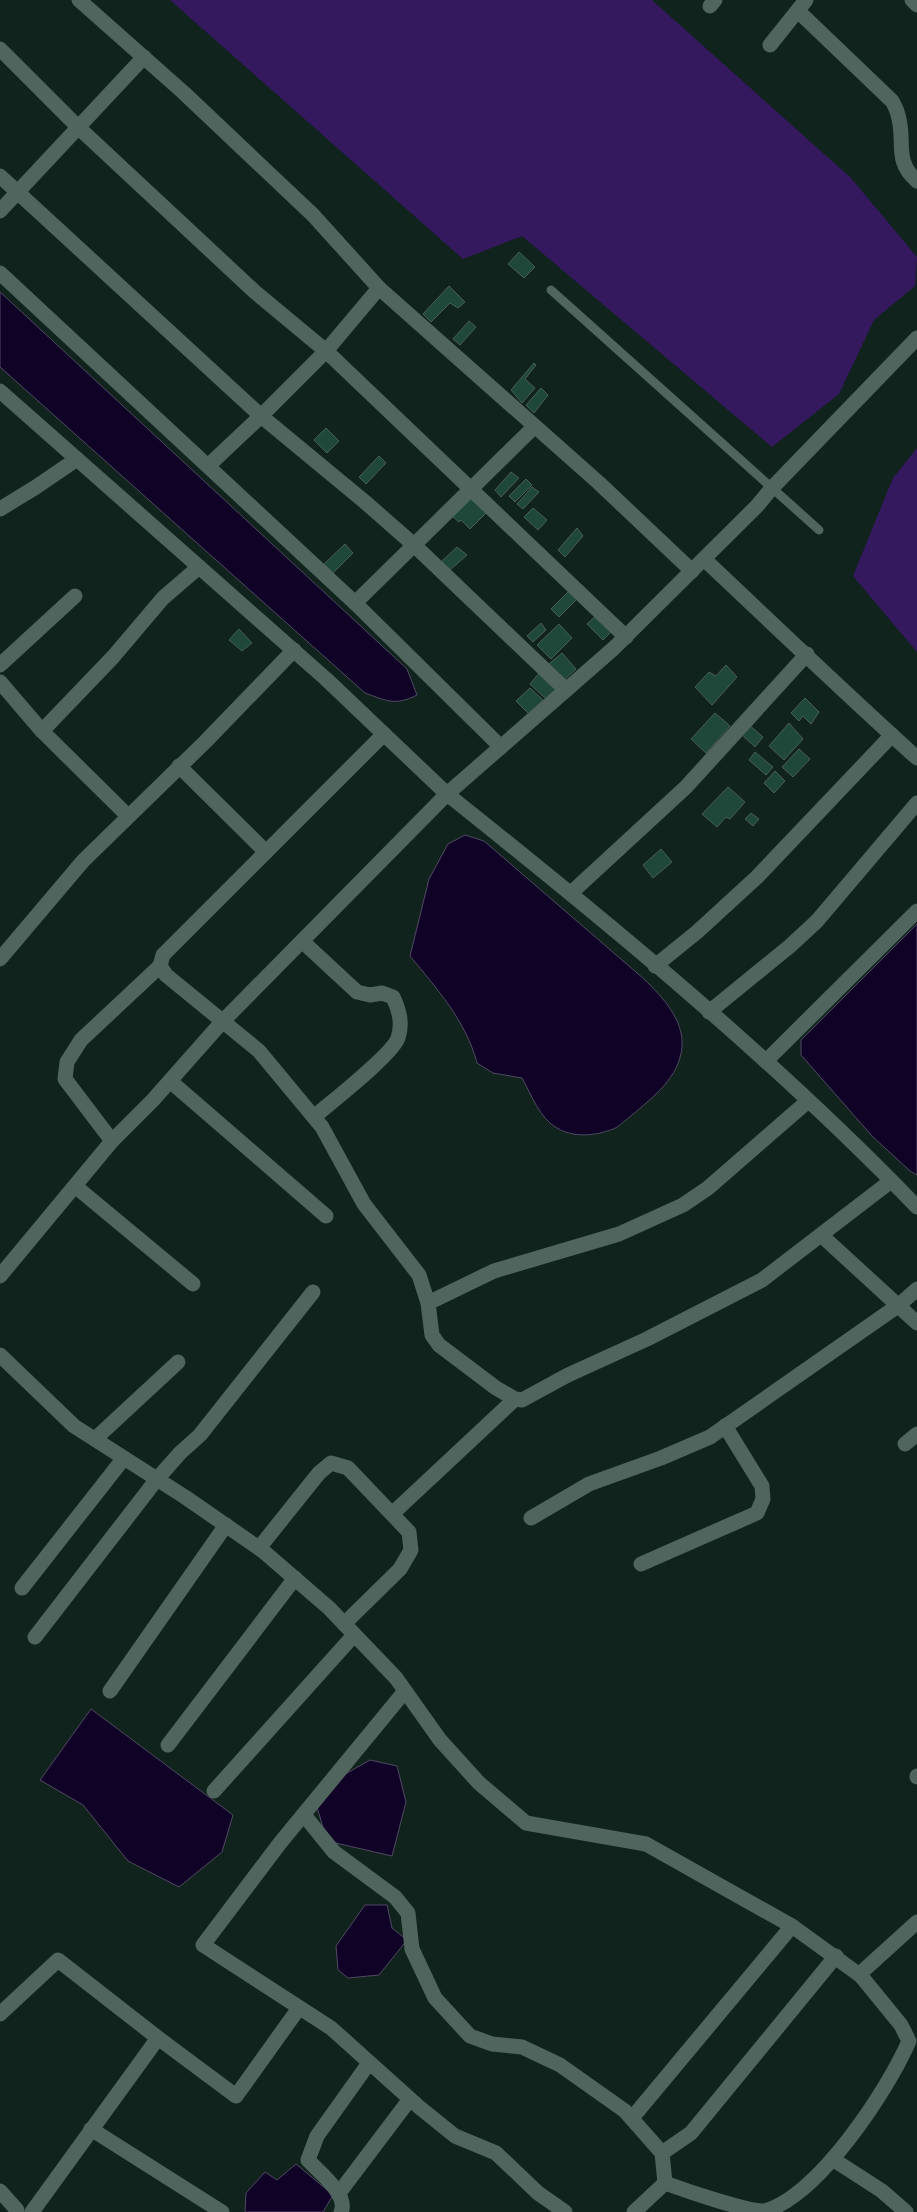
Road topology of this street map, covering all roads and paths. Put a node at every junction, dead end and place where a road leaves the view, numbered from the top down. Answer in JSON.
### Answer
{"nodes":[{"id":1,"x":79,"y":0,"type":"edge"},
{"id":2,"x":912,"y":0,"type":"edge"},
{"id":3,"x":917,"y":5,"type":"edge"},
{"id":4,"x":802,"y":6,"type":"edge"},
{"id":5,"x":770,"y":45,"type":"dead end"},
{"id":6,"x":0,"y":49,"type":"edge"},
{"id":7,"x":144,"y":57,"type":"junction"},
{"id":8,"x":79,"y":128,"type":"junction"},
{"id":9,"x":0,"y":176,"type":"edge"},
{"id":10,"x":917,"y":181,"type":"edge"},
{"id":11,"x":16,"y":192,"type":"junction"},
{"id":12,"x":0,"y":211,"type":"edge"},
{"id":13,"x":0,"y":273,"type":"edge"},
{"id":14,"x":380,"y":288,"type":"junction"},
{"id":15,"x":551,"y":290,"type":"dead end"},
{"id":16,"x":917,"y":338,"type":"edge"},
{"id":17,"x":326,"y":351,"type":"junction"},
{"id":18,"x":0,"y":391,"type":"edge"},
{"id":19,"x":262,"y":416,"type":"junction"},
{"id":20,"x":534,"y":427,"type":"junction"},
{"id":21,"x":77,"y":459,"type":"junction"},
{"id":22,"x":209,"y":465,"type":"junction"},
{"id":23,"x":771,"y":489,"type":"junction"},
{"id":24,"x":471,"y":490,"type":"junction"},
{"id":25,"x":0,"y":509,"type":"edge"},
{"id":26,"x":819,"y":530,"type":"dead end"},
{"id":27,"x":414,"y":545,"type":"junction"},
{"id":28,"x":704,"y":560,"type":"junction"},
{"id":29,"x":199,"y":566,"type":"junction"},
{"id":30,"x":692,"y":571,"type":"junction"},
{"id":31,"x":75,"y":596,"type":"dead end"},
{"id":32,"x":355,"y":603,"type":"junction"},
{"id":33,"x":626,"y":637,"type":"junction"},
{"id":34,"x":294,"y":650,"type":"junction"},
{"id":35,"x":807,"y":654,"type":"junction"},
{"id":36,"x":0,"y":664,"type":"edge"},
{"id":37,"x":0,"y":682,"type":"edge"},
{"id":38,"x":566,"y":690,"type":"junction"},
{"id":39,"x":42,"y":731,"type":"junction"},
{"id":40,"x":384,"y":734,"type":"junction"},
{"id":41,"x":892,"y":735,"type":"junction"},
{"id":42,"x":501,"y":747,"type":"junction"},
{"id":43,"x":917,"y":758,"type":"edge"},
{"id":44,"x":179,"y":766,"type":"junction"},
{"id":45,"x":447,"y":794,"type":"junction"},
{"id":46,"x":917,"y":803,"type":"edge"},
{"id":47,"x":128,"y":816,"type":"junction"},
{"id":48,"x":266,"y":852,"type":"junction"},
{"id":49,"x":571,"y":893,"type":"junction"},
{"id":50,"x":917,"y":912,"type":"edge"},
{"id":51,"x":302,"y":941,"type":"junction"},
{"id":52,"x":0,"y":959,"type":"edge"},
{"id":53,"x":160,"y":966,"type":"junction"},
{"id":54,"x":655,"y":966,"type":"junction"},
{"id":55,"x":709,"y":1012,"type":"junction"},
{"id":56,"x":222,"y":1022,"type":"junction"},
{"id":57,"x":766,"y":1061,"type":"junction"},
{"id":58,"x":170,"y":1081,"type":"junction"},
{"id":59,"x":808,"y":1101,"type":"junction"},
{"id":60,"x":314,"y":1117,"type":"junction"},
{"id":61,"x":112,"y":1141,"type":"junction"},
{"id":62,"x":891,"y":1181,"type":"junction"},
{"id":63,"x":75,"y":1186,"type":"junction"},
{"id":64,"x":917,"y":1208,"type":"edge"},
{"id":65,"x":326,"y":1216,"type":"dead end"},
{"id":66,"x":821,"y":1235,"type":"junction"},
{"id":67,"x":0,"y":1276,"type":"edge"},
{"id":68,"x":193,"y":1284,"type":"dead end"},
{"id":69,"x":917,"y":1289,"type":"edge"},
{"id":70,"x":313,"y":1292,"type":"dead end"},
{"id":71,"x":428,"y":1303,"type":"junction"},
{"id":72,"x":899,"y":1305,"type":"junction"},
{"id":73,"x":917,"y":1324,"type":"edge"},
{"id":74,"x":0,"y":1355,"type":"edge"},
{"id":75,"x":178,"y":1362,"type":"dead end"},
{"id":76,"x":515,"y":1399,"type":"junction"},
{"id":77,"x":725,"y":1426,"type":"junction"},
{"id":78,"x":95,"y":1440,"type":"junction"},
{"id":79,"x":124,"y":1458,"type":"junction"},
{"id":80,"x":157,"y":1480,"type":"junction"},
{"id":81,"x":392,"y":1514,"type":"junction"},
{"id":82,"x":531,"y":1518,"type":"dead end"},
{"id":83,"x":226,"y":1525,"type":"junction"},
{"id":84,"x":259,"y":1548,"type":"junction"},
{"id":85,"x":641,"y":1564,"type":"dead end"},
{"id":86,"x":294,"y":1578,"type":"junction"},
{"id":87,"x":22,"y":1588,"type":"dead end"},
{"id":88,"x":349,"y":1629,"type":"junction"},
{"id":89,"x":35,"y":1638,"type":"dead end"},
{"id":90,"x":110,"y":1691,"type":"dead end"},
{"id":91,"x":405,"y":1692,"type":"junction"},
{"id":92,"x":168,"y":1745,"type":"dead end"},
{"id":93,"x":214,"y":1791,"type":"dead end"},
{"id":94,"x":304,"y":1815,"type":"junction"},
{"id":95,"x":917,"y":1922,"type":"edge"},
{"id":96,"x":792,"y":1926,"type":"junction"},
{"id":97,"x":836,"y":1956,"type":"junction"},
{"id":98,"x":861,"y":1976,"type":"junction"},
{"id":99,"x":299,"y":2008,"type":"junction"},
{"id":100,"x":0,"y":2014,"type":"edge"},
{"id":101,"x":158,"y":2038,"type":"junction"},
{"id":102,"x":913,"y":2044,"type":"edge"},
{"id":103,"x":369,"y":2063,"type":"junction"},
{"id":104,"x":410,"y":2099,"type":"junction"},
{"id":105,"x":632,"y":2118,"type":"junction"},
{"id":106,"x":91,"y":2129,"type":"junction"},
{"id":107,"x":662,"y":2153,"type":"junction"},
{"id":108,"x":834,"y":2160,"type":"junction"},
{"id":109,"x":666,"y":2183,"type":"junction"},
{"id":110,"x":0,"y":2191,"type":"edge"},
{"id":111,"x":339,"y":2193,"type":"junction"},
{"id":112,"x":17,"y":2212,"type":"edge"},
{"id":113,"x":32,"y":2212,"type":"edge"},
{"id":114,"x":222,"y":2212,"type":"edge"},
{"id":115,"x":341,"y":2212,"type":"edge"},
{"id":116,"x":565,"y":2212,"type":"edge"},
{"id":117,"x":634,"y":2212,"type":"edge"},
{"id":118,"x":762,"y":2212,"type":"edge"},
{"id":119,"x":906,"y":2212,"type":"edge"}],
"edges":[{"from":1,"to":7,"type":"street"},
{"from":2,"to":3,"type":"street"},
{"from":4,"to":5,"type":"street"},
{"from":4,"to":10,"type":"street"},
{"from":6,"to":8,"type":"street"},
{"from":7,"to":8,"type":"street"},
{"from":7,"to":14,"type":"street"},
{"from":8,"to":11,"type":"street"},
{"from":8,"to":17,"type":"street"},
{"from":9,"to":11,"type":"street"},
{"from":11,"to":12,"type":"street"},
{"from":11,"to":19,"type":"street"},
{"from":13,"to":22,"type":"street"},
{"from":14,"to":17,"type":"street"},
{"from":14,"to":20,"type":"street"},
{"from":15,"to":23,"type":"lane"},
{"from":16,"to":23,"type":"street"},
{"from":17,"to":19,"type":"street"},
{"from":17,"to":24,"type":"street"},
{"from":18,"to":21,"type":"street"},
{"from":19,"to":22,"type":"street"},
{"from":19,"to":27,"type":"street"},
{"from":20,"to":24,"type":"street"},
{"from":20,"to":30,"type":"street"},
{"from":21,"to":25,"type":"street"},
{"from":21,"to":29,"type":"street"},
{"from":22,"to":32,"type":"street"},
{"from":23,"to":26,"type":"lane"},
{"from":23,"to":28,"type":"street"},
{"from":24,"to":27,"type":"street"},
{"from":24,"to":33,"type":"street"},
{"from":27,"to":32,"type":"street"},
{"from":27,"to":38,"type":"street"},
{"from":28,"to":30,"type":"street"},
{"from":28,"to":35,"type":"street"},
{"from":29,"to":34,"type":"street"},
{"from":29,"to":39,"type":"street"},
{"from":30,"to":33,"type":"street"},
{"from":31,"to":36,"type":"street"},
{"from":32,"to":42,"type":"street"},
{"from":33,"to":38,"type":"street"},
{"from":34,"to":40,"type":"street"},
{"from":34,"to":44,"type":"street"},
{"from":35,"to":41,"type":"street"},
{"from":35,"to":49,"type":"street"},
{"from":37,"to":39,"type":"street"},
{"from":38,"to":42,"type":"street"},
{"from":39,"to":47,"type":"street"},
{"from":40,"to":45,"type":"street"},
{"from":40,"to":48,"type":"street"},
{"from":41,"to":43,"type":"street"},
{"from":41,"to":54,"type":"street"},
{"from":42,"to":45,"type":"street"},
{"from":44,"to":47,"type":"street"},
{"from":44,"to":48,"type":"street"},
{"from":45,"to":49,"type":"street"},
{"from":45,"to":51,"type":"street"},
{"from":46,"to":55,"type":"street"},
{"from":47,"to":52,"type":"street"},
{"from":48,"to":53,"type":"street"},
{"from":49,"to":54,"type":"street"},
{"from":50,"to":57,"type":"street"},
{"from":51,"to":56,"type":"street"},
{"from":51,"to":60,"type":"street"},
{"from":53,"to":56,"type":"street"},
{"from":53,"to":61,"type":"street"},
{"from":54,"to":55,"type":"street"},
{"from":55,"to":57,"type":"street"},
{"from":56,"to":58,"type":"street"},
{"from":56,"to":60,"type":"street"},
{"from":57,"to":59,"type":"street"},
{"from":58,"to":61,"type":"street"},
{"from":58,"to":65,"type":"street"},
{"from":59,"to":62,"type":"street"},
{"from":59,"to":71,"type":"street"},
{"from":60,"to":71,"type":"street"},
{"from":61,"to":63,"type":"street"},
{"from":62,"to":64,"type":"street"},
{"from":62,"to":66,"type":"street"},
{"from":63,"to":67,"type":"street"},
{"from":63,"to":68,"type":"street"},
{"from":66,"to":72,"type":"street"},
{"from":66,"to":76,"type":"street"},
{"from":69,"to":72,"type":"street"},
{"from":70,"to":80,"type":"street"},
{"from":71,"to":76,"type":"street"},
{"from":72,"to":73,"type":"street"},
{"from":72,"to":77,"type":"street"},
{"from":74,"to":78,"type":"street"},
{"from":75,"to":78,"type":"street"},
{"from":76,"to":81,"type":"street"},
{"from":77,"to":82,"type":"street"},
{"from":77,"to":85,"type":"street"},
{"from":78,"to":79,"type":"street"},
{"from":79,"to":80,"type":"street"},
{"from":79,"to":87,"type":"street"},
{"from":80,"to":83,"type":"street"},
{"from":80,"to":89,"type":"street"},
{"from":81,"to":84,"type":"street"},
{"from":81,"to":88,"type":"street"},
{"from":83,"to":84,"type":"street"},
{"from":83,"to":90,"type":"street"},
{"from":84,"to":86,"type":"street"},
{"from":86,"to":88,"type":"street"},
{"from":86,"to":92,"type":"street"},
{"from":88,"to":91,"type":"street"},
{"from":88,"to":93,"type":"street"},
{"from":91,"to":94,"type":"street"},
{"from":91,"to":96,"type":"street"},
{"from":94,"to":99,"type":"street"},
{"from":94,"to":105,"type":"street"},
{"from":95,"to":98,"type":"street"},
{"from":96,"to":97,"type":"street"},
{"from":96,"to":105,"type":"street"},
{"from":97,"to":98,"type":"street"},
{"from":97,"to":107,"type":"street"},
{"from":98,"to":102,"type":"street"},
{"from":99,"to":101,"type":"street"},
{"from":99,"to":103,"type":"street"},
{"from":100,"to":101,"type":"street"},
{"from":101,"to":106,"type":"street"},
{"from":102,"to":108,"type":"street"},
{"from":103,"to":104,"type":"street"},
{"from":103,"to":111,"type":"street"},
{"from":104,"to":111,"type":"street"},
{"from":104,"to":116,"type":"street"},
{"from":105,"to":107,"type":"street"},
{"from":106,"to":113,"type":"street"},
{"from":106,"to":114,"type":"street"},
{"from":107,"to":109,"type":"street"},
{"from":108,"to":118,"type":"street"},
{"from":108,"to":119,"type":"street"},
{"from":109,"to":117,"type":"street"},
{"from":109,"to":118,"type":"street"},
{"from":110,"to":112,"type":"street"},
{"from":111,"to":115,"type":"street"}]}
